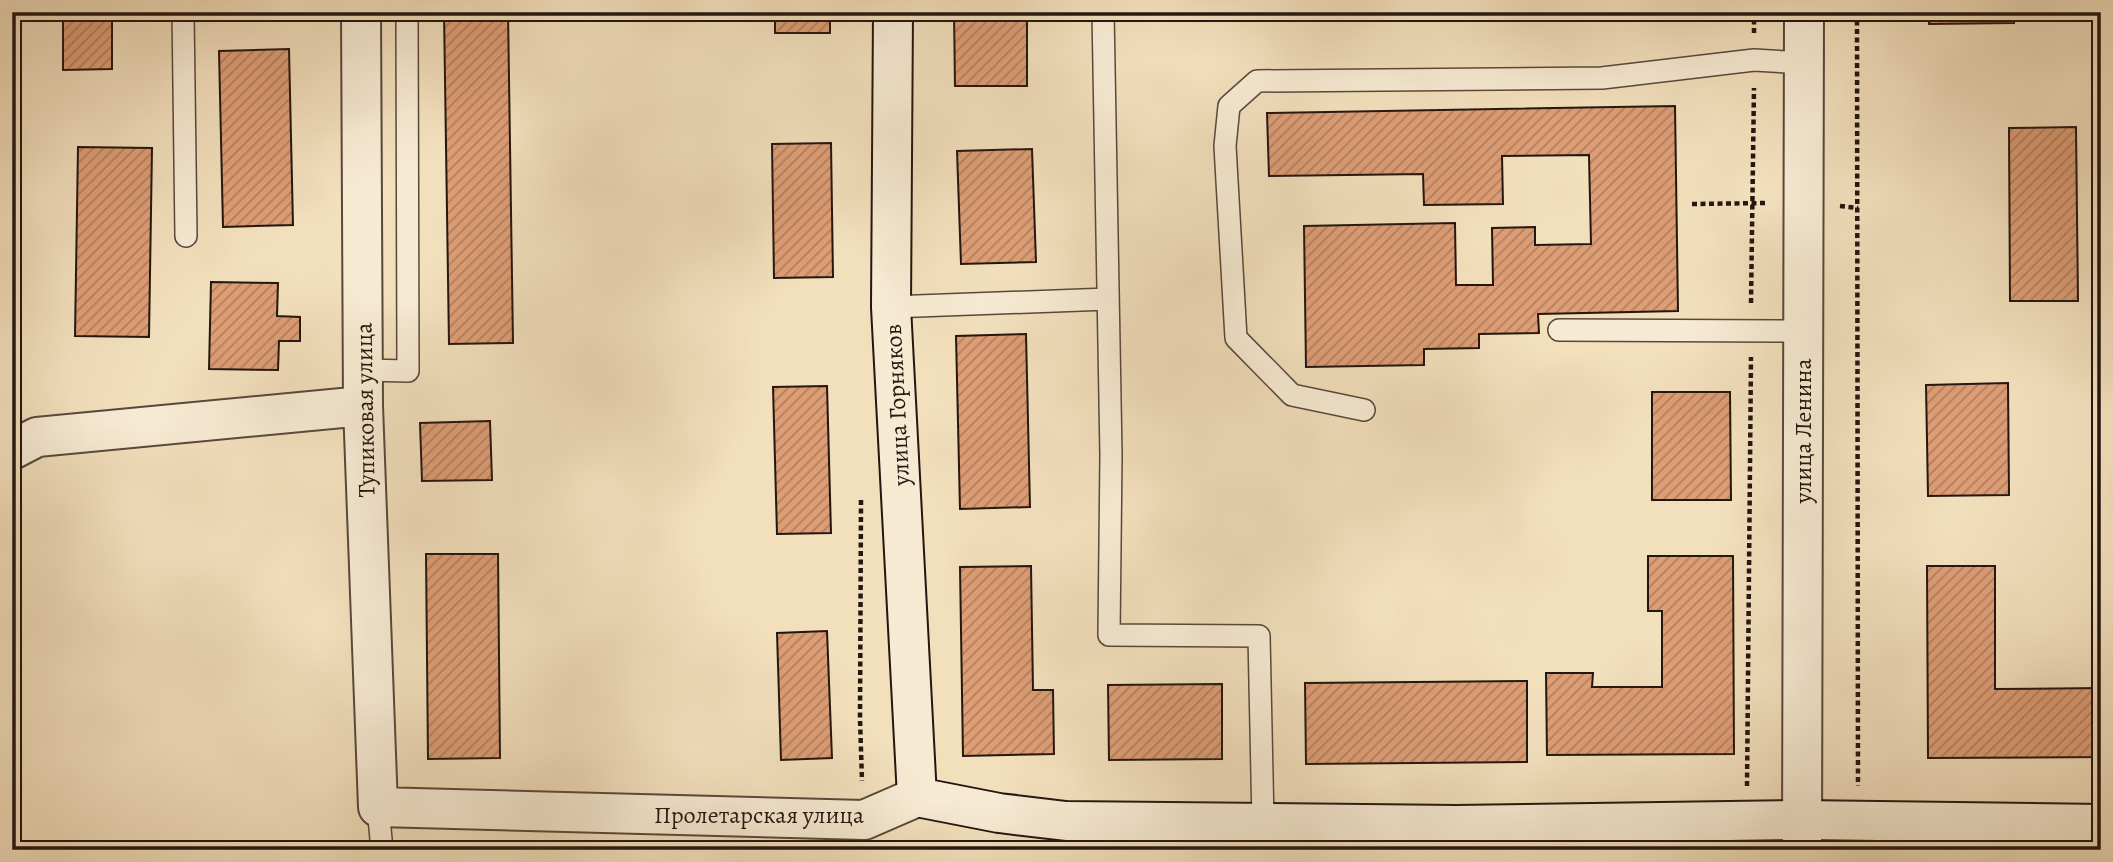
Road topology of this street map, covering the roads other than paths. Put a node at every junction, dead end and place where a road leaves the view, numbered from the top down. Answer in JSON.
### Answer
{"nodes":[{"id":1,"x":183,"y":12,"type":"edge"},
{"id":2,"x":361,"y":12,"type":"edge"},
{"id":3,"x":407,"y":12,"type":"edge"},
{"id":4,"x":893,"y":12,"type":"edge"},
{"id":5,"x":1102,"y":12,"type":"edge"},
{"id":6,"x":1804,"y":12,"type":"edge"},
{"id":7,"x":1804,"y":63,"type":"junction"},
{"id":8,"x":186,"y":236,"type":"dead end"},
{"id":9,"x":1108,"y":299,"type":"junction"},
{"id":10,"x":891,"y":307,"type":"junction"},
{"id":11,"x":1559,"y":330,"type":"dead end"},
{"id":12,"x":1803,"y":331,"type":"junction"},
{"id":13,"x":363,"y":388,"type":"junction"},
{"id":14,"x":1364,"y":410,"type":"dead end"},
{"id":15,"x":12,"y":450,"type":"edge"},
{"id":16,"x":917,"y":797,"type":"junction"},
{"id":17,"x":378,"y":807,"type":"junction"},
{"id":18,"x":1263,"y":823,"type":"junction"},
{"id":19,"x":2101,"y":824,"type":"edge"},
{"id":20,"x":1802,"y":835,"type":"edge"},
{"id":21,"x":382,"y":850,"type":"edge"}],
"edges":[{"from":1,"to":8,"type":"lane"},
{"from":2,"to":13,"type":"street","name":"Тупиковая улица"},
{"from":3,"to":13,"type":"lane"},
{"from":4,"to":10,"type":"street","name":"улица Горняков"},
{"from":5,"to":9,"type":"lane"},
{"from":6,"to":7,"type":"street","name":"улица Ленина"},
{"from":7,"to":12,"type":"street","name":"улица Ленина"},
{"from":7,"to":14,"type":"lane"},
{"from":9,"to":10,"type":"lane"},
{"from":9,"to":18,"type":"lane"},
{"from":10,"to":16,"type":"street","name":"улица Горняков"},
{"from":11,"to":12,"type":"lane"},
{"from":12,"to":20,"type":"street","name":"улица Ленина"},
{"from":13,"to":15,"type":"street"},
{"from":13,"to":17,"type":"street","name":"Тупиковая улица"},
{"from":16,"to":17,"type":"street","name":"Пролетарская улица"},
{"from":16,"to":18,"type":"street"},
{"from":17,"to":21,"type":"lane"},
{"from":18,"to":20,"type":"street"},
{"from":19,"to":20,"type":"street"}]}
